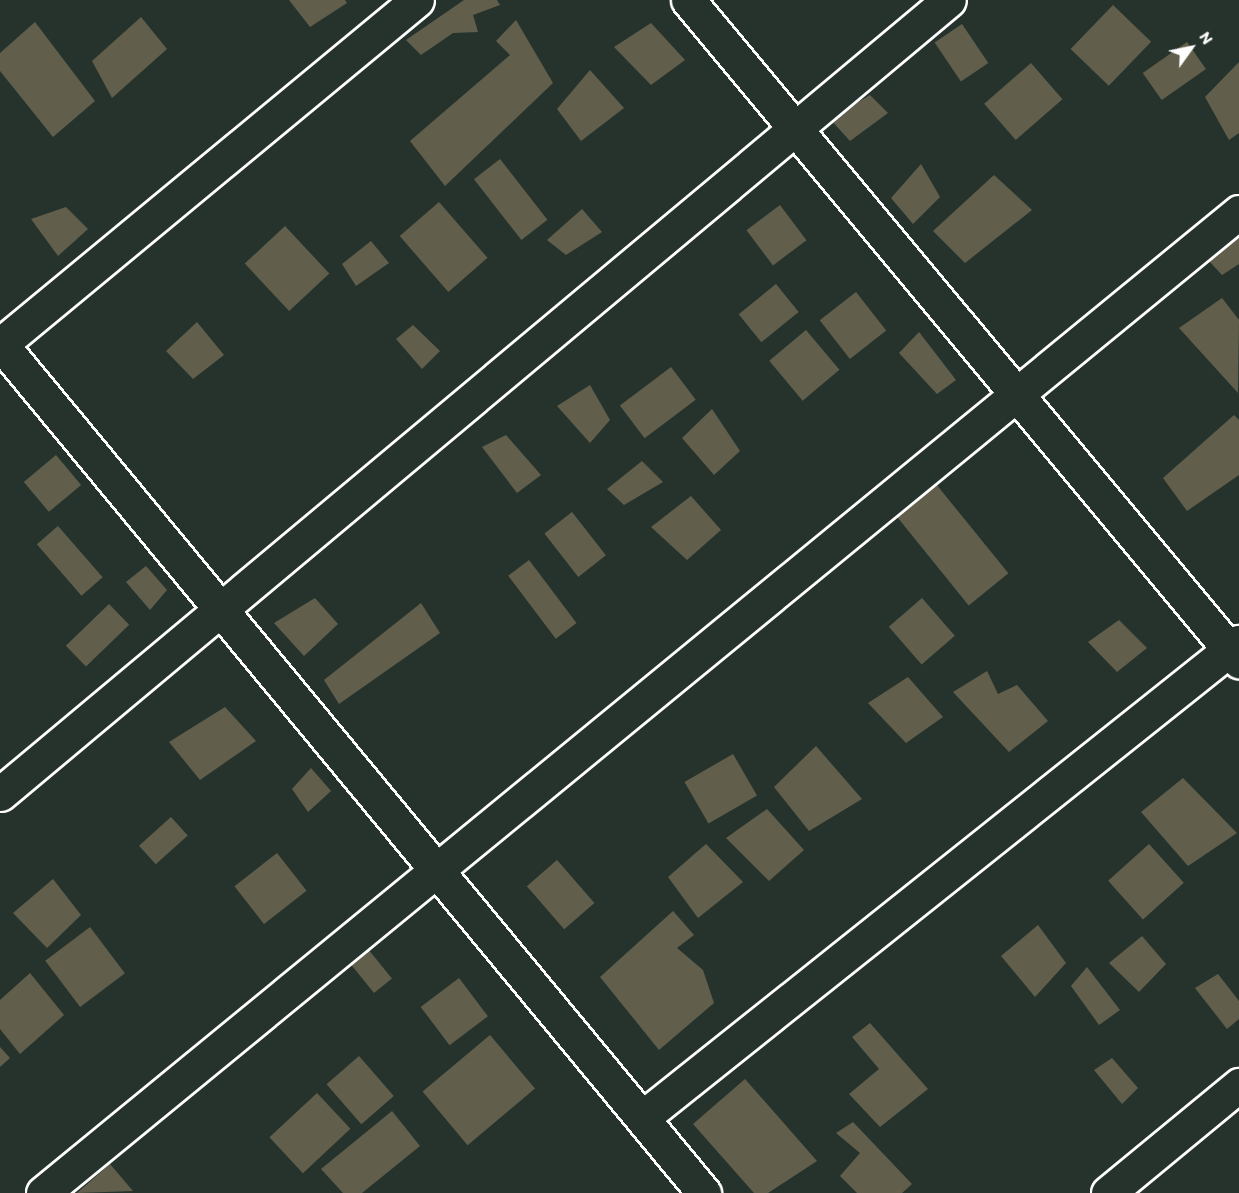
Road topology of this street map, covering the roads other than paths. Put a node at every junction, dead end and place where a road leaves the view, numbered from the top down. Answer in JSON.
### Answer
{"nodes":[{"id":1,"x":417,"y":0,"type":"edge"},
{"id":2,"x":688,"y":0,"type":"edge"},
{"id":3,"x":949,"y":0,"type":"edge"},
{"id":4,"x":795,"y":129,"type":"junction"},
{"id":5,"x":1239,"y":212,"type":"edge"},
{"id":6,"x":0,"y":344,"type":"edge"},
{"id":7,"x":1016,"y":393,"type":"junction"},
{"id":8,"x":220,"y":610,"type":"junction"},
{"id":9,"x":1236,"y":651,"type":"edge"},
{"id":10,"x":0,"y":794,"type":"edge"},
{"id":11,"x":434,"y":867,"type":"junction"},
{"id":12,"x":1239,"y":1085,"type":"edge"},
{"id":13,"x":642,"y":1118,"type":"junction"},
{"id":14,"x":43,"y":1193,"type":"edge"},
{"id":15,"x":704,"y":1193,"type":"edge"},
{"id":16,"x":1108,"y":1193,"type":"edge"}],
"edges":[{"from":1,"to":6,"type":"street"},
{"from":2,"to":4,"type":"street"},
{"from":3,"to":4,"type":"street"},
{"from":4,"to":7,"type":"street"},
{"from":4,"to":8,"type":"street"},
{"from":5,"to":7,"type":"street"},
{"from":6,"to":8,"type":"street"},
{"from":7,"to":9,"type":"street"},
{"from":7,"to":11,"type":"street"},
{"from":8,"to":10,"type":"street"},
{"from":8,"to":11,"type":"street"},
{"from":9,"to":13,"type":"street"},
{"from":11,"to":13,"type":"street"},
{"from":11,"to":14,"type":"street"},
{"from":12,"to":16,"type":"street"},
{"from":13,"to":15,"type":"street"}]}
